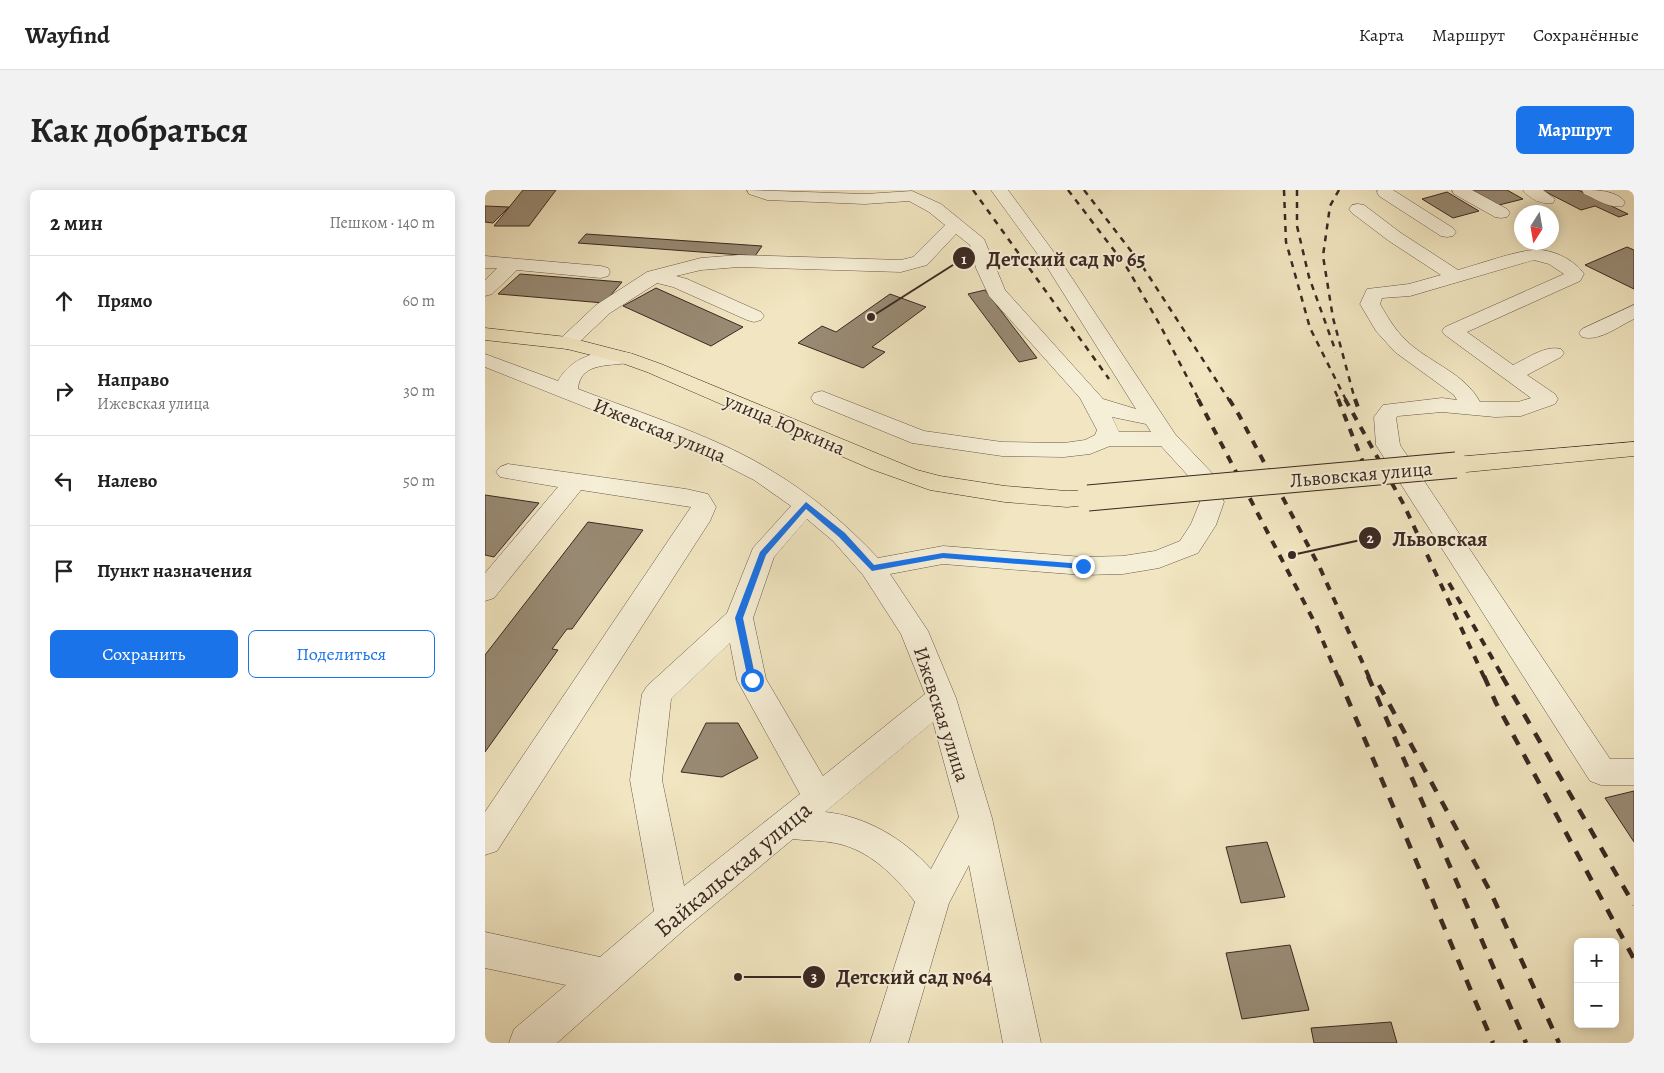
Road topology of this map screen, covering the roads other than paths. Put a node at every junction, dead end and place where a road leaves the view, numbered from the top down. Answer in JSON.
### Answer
{"nodes":[{"id":1,"x":755,"y":190,"type":"edge"},
{"id":2,"x":999,"y":190,"type":"edge"},
{"id":3,"x":1460,"y":190,"type":"edge"},
{"id":4,"x":1531,"y":190,"type":"edge"},
{"id":5,"x":1591,"y":190,"type":"edge"},
{"id":6,"x":1394,"y":191,"type":"edge"},
{"id":7,"x":910,"y":193,"type":"edge"},
{"id":8,"x":1547,"y":198,"type":"dead end"},
{"id":9,"x":1617,"y":202,"type":"dead end"},
{"id":10,"x":1358,"y":209,"type":"dead end"},
{"id":11,"x":1501,"y":213,"type":"dead end"},
{"id":12,"x":955,"y":225,"type":"junction"},
{"id":13,"x":1447,"y":232,"type":"dead end"},
{"id":14,"x":485,"y":262,"type":"edge"},
{"id":15,"x":513,"y":264,"type":"junction"},
{"id":16,"x":601,"y":272,"type":"dead end"},
{"id":17,"x":655,"y":276,"type":"junction"},
{"id":18,"x":1454,"y":276,"type":"junction"},
{"id":19,"x":485,"y":290,"type":"edge"},
{"id":20,"x":1634,"y":311,"type":"edge"},
{"id":21,"x":754,"y":316,"type":"dead end"},
{"id":22,"x":1589,"y":333,"type":"dead end"},
{"id":23,"x":485,"y":334,"type":"edge"},
{"id":24,"x":567,"y":343,"type":"junction"},
{"id":25,"x":1554,"y":353,"type":"dead end"},
{"id":26,"x":626,"y":358,"type":"junction"},
{"id":27,"x":485,"y":360,"type":"edge"},
{"id":28,"x":1512,"y":374,"type":"junction"},
{"id":29,"x":567,"y":392,"type":"junction"},
{"id":30,"x":821,"y":398,"type":"dead end"},
{"id":31,"x":1093,"y":402,"type":"junction"},
{"id":32,"x":1472,"y":408,"type":"junction"},
{"id":33,"x":1153,"y":418,"type":"junction"},
{"id":34,"x":1106,"y":439,"type":"junction"},
{"id":35,"x":1167,"y":439,"type":"junction"},
{"id":36,"x":1634,"y":450,"type":"edge"},
{"id":37,"x":508,"y":472,"type":"dead end"},
{"id":38,"x":575,"y":482,"type":"junction"},
{"id":39,"x":1088,"y":498,"type":"joint"},
{"id":40,"x":806,"y":505,"type":"junction"},
{"id":41,"x":872,"y":568,"type":"junction"},
{"id":42,"x":485,"y":591,"type":"edge"},
{"id":43,"x":739,"y":618,"type":"junction"},
{"id":44,"x":941,"y":698,"type":"junction"},
{"id":45,"x":1634,"y":772,"type":"edge"},
{"id":46,"x":819,"y":798,"type":"junction"},
{"id":47,"x":975,"y":818,"type":"junction"},
{"id":48,"x":787,"y":824,"type":"junction"},
{"id":49,"x":485,"y":840,"type":"edge"},
{"id":50,"x":933,"y":899,"type":"junction"},
{"id":51,"x":673,"y":917,"type":"junction"},
{"id":52,"x":485,"y":950,"type":"edge"},
{"id":53,"x":606,"y":976,"type":"junction"},
{"id":54,"x":528,"y":1043,"type":"edge"},
{"id":55,"x":889,"y":1043,"type":"edge"},
{"id":56,"x":1022,"y":1043,"type":"edge"}],
"edges":[{"from":1,"to":7,"type":"street"},
{"from":2,"to":33,"type":"street"},
{"from":3,"to":11,"type":"street"},
{"from":4,"to":8,"type":"street"},
{"from":5,"to":9,"type":"street"},
{"from":6,"to":13,"type":"street"},
{"from":7,"to":12,"type":"street"},
{"from":10,"to":18,"type":"street"},
{"from":12,"to":17,"type":"street"},
{"from":12,"to":31,"type":"street"},
{"from":14,"to":15,"type":"street"},
{"from":15,"to":16,"type":"street"},
{"from":15,"to":19,"type":"street"},
{"from":17,"to":21,"type":"street"},
{"from":17,"to":24,"type":"street"},
{"from":18,"to":28,"type":"street"},
{"from":18,"to":32,"type":"street"},
{"from":20,"to":22,"type":"street"},
{"from":23,"to":24,"type":"main road","name":"улица Юркина"},
{"from":24,"to":26,"type":"main road","name":"улица Юркина"},
{"from":25,"to":28,"type":"street"},
{"from":26,"to":29,"type":"street"},
{"from":26,"to":39,"type":"main road","name":"улица Юркина"},
{"from":27,"to":29,"type":"street","name":"Ижевская улица"},
{"from":28,"to":32,"type":"street"},
{"from":29,"to":40,"type":"street","name":"Ижевская улица"},
{"from":30,"to":34,"type":"street"},
{"from":31,"to":33,"type":"street"},
{"from":31,"to":34,"type":"street"},
{"from":32,"to":45,"type":"street"},
{"from":33,"to":35,"type":"street"},
{"from":34,"to":35,"type":"street"},
{"from":35,"to":41,"type":"street"},
{"from":36,"to":39,"type":"main road","name":"Львовская улица","bridge":true},
{"from":37,"to":38,"type":"street"},
{"from":38,"to":42,"type":"street"},
{"from":38,"to":49,"type":"street"},
{"from":40,"to":41,"type":"street","name":"Ижевская улица"},
{"from":40,"to":43,"type":"street"},
{"from":41,"to":44,"type":"street","name":"Ижевская улица"},
{"from":43,"to":46,"type":"street"},
{"from":43,"to":51,"type":"street"},
{"from":44,"to":46,"type":"street","name":"Байкальская улица"},
{"from":44,"to":47,"type":"street","name":"Ижевская улица"},
{"from":46,"to":48,"type":"street","name":"Байкальская улица"},
{"from":47,"to":50,"type":"street"},
{"from":47,"to":56,"type":"street","name":"Ижевская улица"},
{"from":48,"to":50,"type":"street"},
{"from":48,"to":51,"type":"street","name":"Байкальская улица"},
{"from":50,"to":55,"type":"street"},
{"from":51,"to":53,"type":"street","name":"Байкальская улица"},
{"from":52,"to":53,"type":"street"},
{"from":53,"to":54,"type":"street","name":"Байкальская улица"}]}
